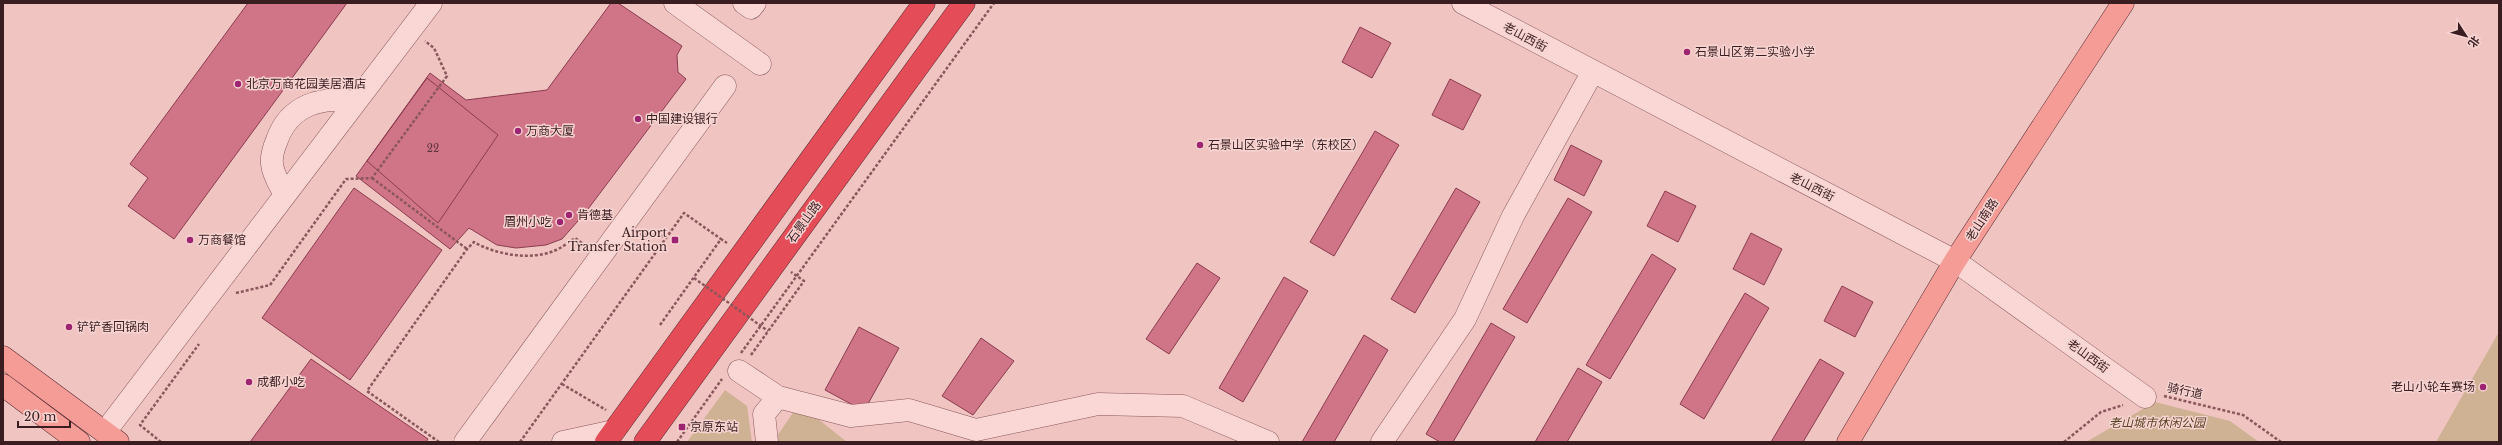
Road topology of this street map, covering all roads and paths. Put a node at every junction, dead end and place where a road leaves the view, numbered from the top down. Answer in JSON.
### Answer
{"nodes":[{"id":1,"x":430,"y":3,"type":"edge"},
{"id":2,"x":675,"y":3,"type":"edge"},
{"id":3,"x":744,"y":3,"type":"edge"},
{"id":4,"x":755,"y":3,"type":"edge"},
{"id":5,"x":924,"y":3,"type":"edge"},
{"id":6,"x":964,"y":3,"type":"edge"},
{"id":7,"x":994,"y":3,"type":"edge"},
{"id":8,"x":1463,"y":3,"type":"edge"},
{"id":9,"x":2123,"y":3,"type":"edge"},
{"id":10,"x":411,"y":29,"type":"junction"},
{"id":11,"x":760,"y":64,"type":"dead end"},
{"id":12,"x":1592,"y":73,"type":"junction"},
{"id":13,"x":725,"y":86,"type":"dead end"},
{"id":14,"x":354,"y":102,"type":"junction"},
{"id":15,"x":372,"y":178,"type":"junction"},
{"id":16,"x":286,"y":195,"type":"junction"},
{"id":17,"x":667,"y":237,"type":"junction"},
{"id":18,"x":636,"y":239,"type":"dead end"},
{"id":19,"x":721,"y":239,"type":"dead end"},
{"id":20,"x":467,"y":248,"type":"junction"},
{"id":21,"x":714,"y":249,"type":"dead end"},
{"id":22,"x":600,"y":257,"type":"junction"},
{"id":23,"x":1955,"y":261,"type":"junction"},
{"id":24,"x":694,"y":278,"type":"junction"},
{"id":25,"x":804,"y":281,"type":"dead end"},
{"id":26,"x":232,"y":298,"type":"dead end"},
{"id":27,"x":660,"y":324,"type":"dead end"},
{"id":28,"x":768,"y":331,"type":"junction"},
{"id":29,"x":200,"y":343,"type":"dead end"},
{"id":30,"x":3,"y":357,"type":"edge"},
{"id":31,"x":735,"y":366,"type":"junction"},
{"id":32,"x":3,"y":385,"type":"edge"},
{"id":33,"x":778,"y":397,"type":"junction"},
{"id":34,"x":2145,"y":397,"type":"junction"},
{"id":35,"x":610,"y":436,"type":"edge"},
{"id":36,"x":112,"y":437,"type":"edge"},
{"id":37,"x":79,"y":442,"type":"edge"},
{"id":38,"x":161,"y":442,"type":"edge"},
{"id":39,"x":439,"y":442,"type":"edge"},
{"id":40,"x":465,"y":442,"type":"edge"},
{"id":41,"x":520,"y":442,"type":"edge"},
{"id":42,"x":563,"y":442,"type":"edge"},
{"id":43,"x":645,"y":442,"type":"edge"},
{"id":44,"x":677,"y":442,"type":"edge"},
{"id":45,"x":767,"y":442,"type":"edge"},
{"id":46,"x":1268,"y":442,"type":"edge"},
{"id":47,"x":1382,"y":442,"type":"edge"},
{"id":48,"x":1848,"y":442,"type":"edge"},
{"id":49,"x":2064,"y":442,"type":"edge"},
{"id":50,"x":2281,"y":442,"type":"edge"}],
"edges":[{"from":1,"to":10,"type":"street"},
{"from":2,"to":11,"type":"street"},
{"from":3,"to":4,"type":"street"},
{"from":5,"to":35,"type":"highway"},
{"from":6,"to":43,"type":"highway","name":"石景山路"},
{"from":7,"to":31,"type":"path"},
{"from":8,"to":12,"type":"street","name":"老山西街"},
{"from":9,"to":23,"type":"main road","name":"老山南路"},
{"from":10,"to":14,"type":"street"},
{"from":10,"to":15,"type":"path"},
{"from":12,"to":23,"type":"street","name":"老山西街"},
{"from":12,"to":47,"type":"street"},
{"from":13,"to":22,"type":"street"},
{"from":14,"to":16,"type":"street"},
{"from":14,"to":16,"type":"street"},
{"from":15,"to":20,"type":"path"},
{"from":15,"to":26,"type":"path"},
{"from":16,"to":36,"type":"street"},
{"from":17,"to":18,"type":"path"},
{"from":17,"to":19,"type":"path"},
{"from":17,"to":41,"type":"path"},
{"from":20,"to":22,"type":"path"},
{"from":20,"to":39,"type":"path"},
{"from":21,"to":24,"type":"path"},
{"from":22,"to":40,"type":"street"},
{"from":23,"to":34,"type":"street","name":"老山西街"},
{"from":23,"to":48,"type":"main road","name":"老山南路"},
{"from":24,"to":27,"type":"path"},
{"from":24,"to":28,"type":"path","bridge":true},
{"from":25,"to":28,"type":"path"},
{"from":28,"to":31,"type":"path"},
{"from":29,"to":38,"type":"path"},
{"from":30,"to":36,"type":"main road"},
{"from":31,"to":33,"type":"street"},
{"from":31,"to":44,"type":"path"},
{"from":32,"to":37,"type":"main road"},
{"from":33,"to":45,"type":"street"},
{"from":33,"to":46,"type":"street"},
{"from":34,"to":49,"type":"path","name":"骑行道"},
{"from":34,"to":50,"type":"path","name":"骑行道"},
{"from":35,"to":42,"type":"street"}]}
